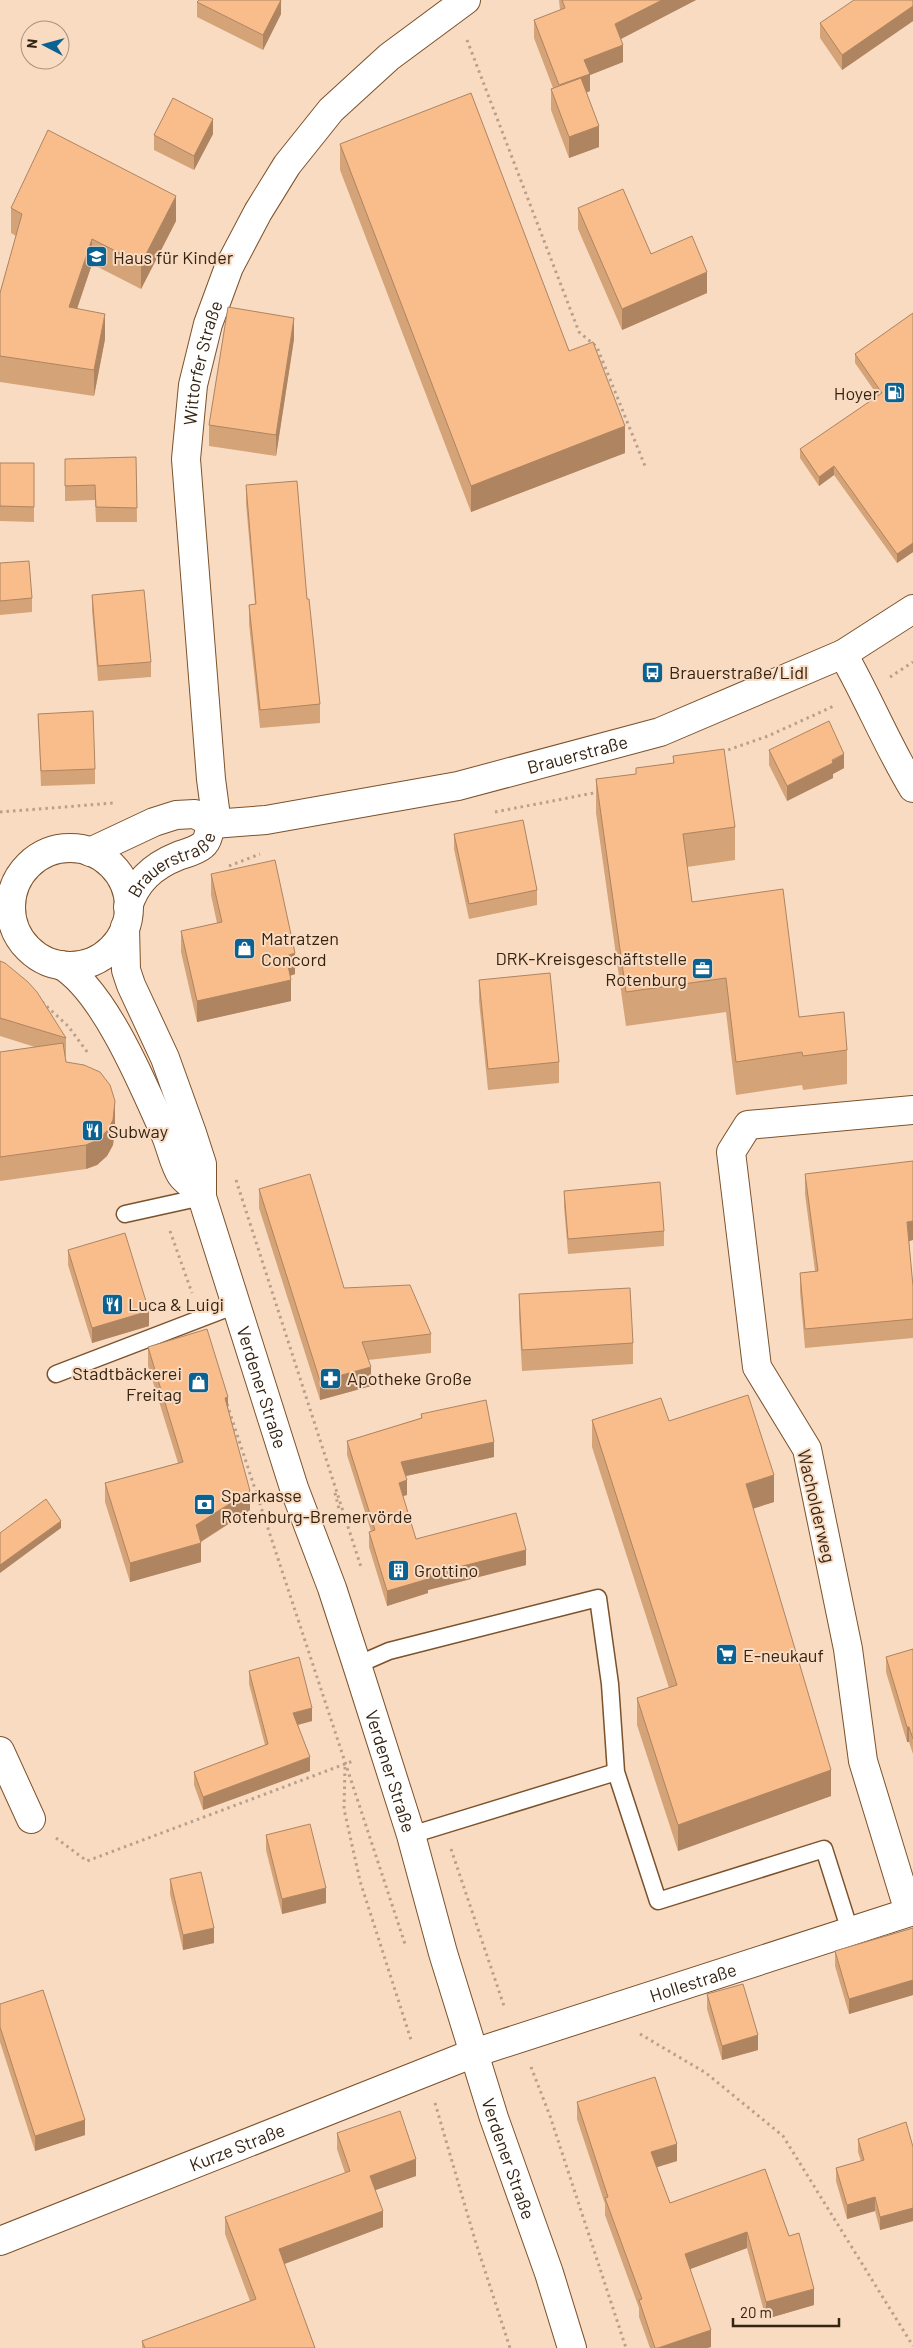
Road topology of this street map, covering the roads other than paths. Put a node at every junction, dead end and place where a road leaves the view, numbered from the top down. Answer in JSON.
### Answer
{"nodes":[{"id":1,"x":460,"y":4,"type":"edge"},
{"id":2,"x":913,"y":609,"type":"edge"},
{"id":3,"x":843,"y":654,"type":"junction"},
{"id":4,"x":913,"y":788,"type":"edge"},
{"id":5,"x":217,"y":824,"type":"junction"},
{"id":6,"x":90,"y":852,"type":"junction"},
{"id":7,"x":31,"y":863,"type":"junction"},
{"id":8,"x":0,"y":867,"type":"edge"},
{"id":9,"x":126,"y":917,"type":"junction"},
{"id":10,"x":9,"y":925,"type":"edge"},
{"id":11,"x":61,"y":965,"type":"junction"},
{"id":12,"x":913,"y":1110,"type":"edge"},
{"id":13,"x":202,"y":1197,"type":"junction"},
{"id":14,"x":125,"y":1214,"type":"dead end"},
{"id":15,"x":236,"y":1305,"type":"junction"},
{"id":16,"x":56,"y":1374,"type":"dead end"},
{"id":17,"x":357,"y":1665,"type":"junction"},
{"id":18,"x":0,"y":1752,"type":"edge"},
{"id":19,"x":616,"y":1772,"type":"junction"},
{"id":20,"x":31,"y":1820,"type":"road end"},
{"id":21,"x":411,"y":1835,"type":"junction"},
{"id":22,"x":911,"y":1912,"type":"edge"},
{"id":23,"x":850,"y":1931,"type":"junction"},
{"id":24,"x":474,"y":2053,"type":"junction"},
{"id":25,"x":0,"y":2241,"type":"edge"},
{"id":26,"x":572,"y":2348,"type":"edge"}],
"edges":[{"from":1,"to":5,"type":"main road","name":"Wittorfer Straße"},
{"from":2,"to":3,"type":"main road","name":"Brauerstraße"},
{"from":3,"to":4,"type":"main road"},
{"from":3,"to":5,"type":"main road","name":"Brauerstraße"},
{"from":5,"to":6,"type":"main road","name":"Brauerstraße"},
{"from":5,"to":9,"type":"main road","name":"Brauerstraße"},
{"from":6,"to":7,"type":"main road"},
{"from":6,"to":9,"type":"main road"},
{"from":7,"to":8,"type":"main road"},
{"from":7,"to":10,"type":"main road"},
{"from":9,"to":11,"type":"main road"},
{"from":9,"to":13,"type":"main road","name":"Verdener Straße"},
{"from":10,"to":11,"type":"main road"},
{"from":11,"to":13,"type":"main road","name":"Verdener Straße"},
{"from":12,"to":22,"type":"main road","name":"Wacholderweg"},
{"from":13,"to":14,"type":"lane"},
{"from":13,"to":15,"type":"main road","name":"Verdener Straße"},
{"from":15,"to":16,"type":"lane"},
{"from":15,"to":17,"type":"main road","name":"Verdener Straße"},
{"from":17,"to":19,"type":"lane"},
{"from":17,"to":21,"type":"main road","name":"Verdener Straße"},
{"from":18,"to":20,"type":"main road"},
{"from":19,"to":21,"type":"lane"},
{"from":19,"to":23,"type":"lane"},
{"from":21,"to":24,"type":"main road","name":"Verdener Straße"},
{"from":22,"to":23,"type":"main road","name":"Hollestraße"},
{"from":23,"to":24,"type":"main road","name":"Hollestraße"},
{"from":24,"to":25,"type":"main road","name":"Kurze Straße"},
{"from":24,"to":26,"type":"main road","name":"Verdener Straße"}]}
